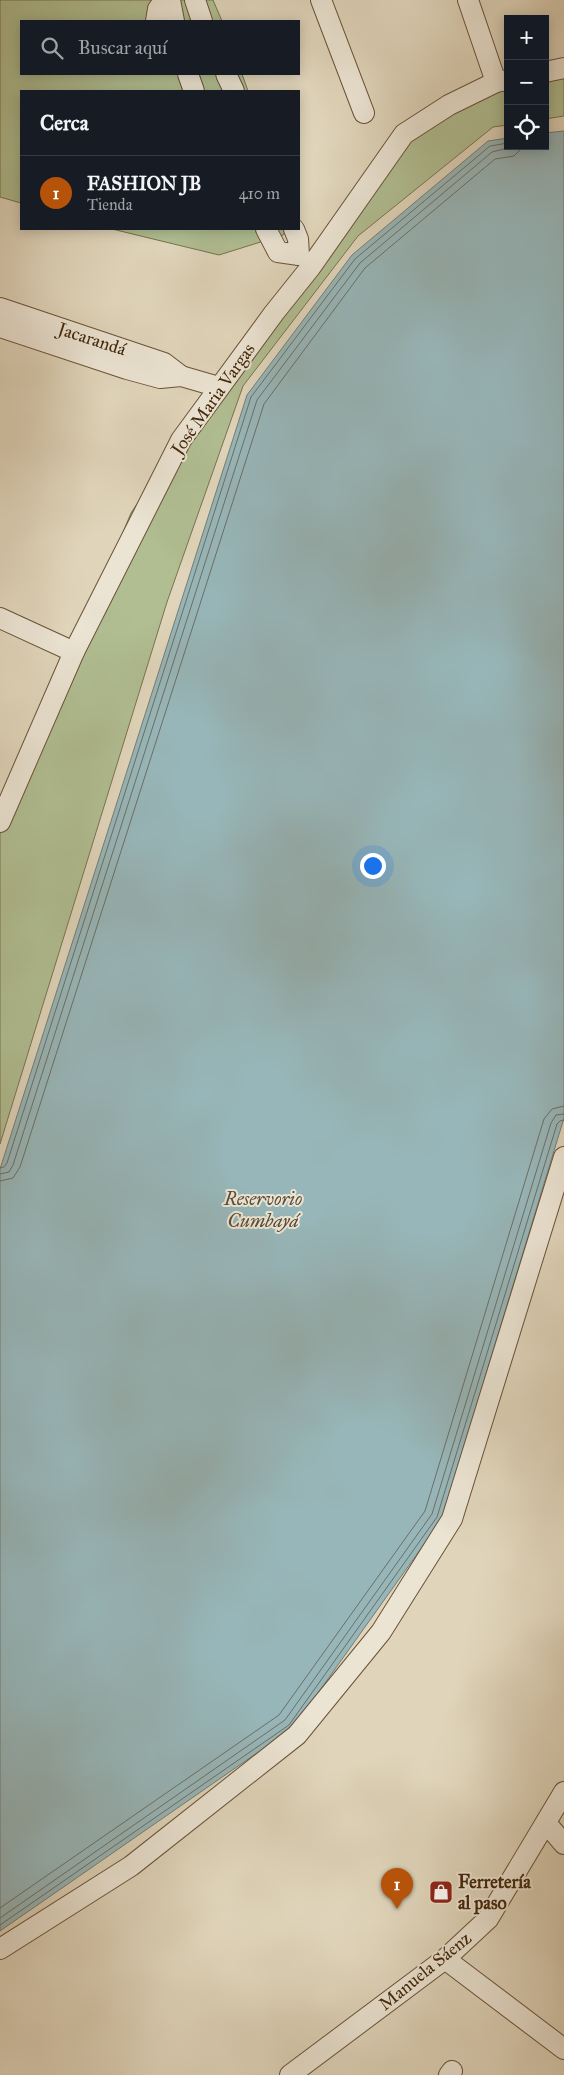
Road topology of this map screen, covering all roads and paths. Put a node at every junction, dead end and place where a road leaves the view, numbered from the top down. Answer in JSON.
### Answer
{"nodes":[{"id":1,"x":165,"y":0,"type":"edge"},
{"id":2,"x":170,"y":0,"type":"edge"},
{"id":3,"x":195,"y":0,"type":"edge"},
{"id":4,"x":321,"y":0,"type":"edge"},
{"id":5,"x":468,"y":0,"type":"edge"},
{"id":6,"x":156,"y":20,"type":"edge"},
{"id":7,"x":174,"y":20,"type":"edge"},
{"id":8,"x":202,"y":20,"type":"edge"},
{"id":9,"x":564,"y":68,"type":"edge"},
{"id":10,"x":549,"y":71,"type":"edge"},
{"id":11,"x":188,"y":75,"type":"edge"},
{"id":12,"x":226,"y":75,"type":"edge"},
{"id":13,"x":502,"y":81,"type":"edge"},
{"id":14,"x":194,"y":90,"type":"edge"},
{"id":15,"x":234,"y":90,"type":"edge"},
{"id":16,"x":364,"y":113,"type":"dead end"},
{"id":17,"x":267,"y":230,"type":"edge"},
{"id":18,"x":294,"y":230,"type":"edge"},
{"id":19,"x":305,"y":262,"type":"junction"},
{"id":20,"x":0,"y":308,"type":"edge"},
{"id":21,"x":0,"y":327,"type":"edge"},
{"id":22,"x":181,"y":376,"type":"junction"},
{"id":23,"x":218,"y":387,"type":"junction"},
{"id":24,"x":0,"y":618,"type":"edge"},
{"id":25,"x":74,"y":652,"type":"junction"},
{"id":26,"x":0,"y":822,"type":"edge"},
{"id":27,"x":564,"y":1157,"type":"edge"},
{"id":28,"x":564,"y":1792,"type":"edge"},
{"id":29,"x":546,"y":1823,"type":"junction"},
{"id":30,"x":564,"y":1844,"type":"edge"},
{"id":31,"x":0,"y":1949,"type":"edge"},
{"id":32,"x":445,"y":1959,"type":"junction"},
{"id":33,"x":564,"y":2049,"type":"edge"},
{"id":34,"x":290,"y":2075,"type":"edge"}],
"edges":[{"from":1,"to":6,"type":"street"},
{"from":2,"to":7,"type":"street"},
{"from":3,"to":8,"type":"street"},
{"from":4,"to":16,"type":"street"},
{"from":5,"to":13,"type":"street"},
{"from":9,"to":10,"type":"street"},
{"from":11,"to":14,"type":"street"},
{"from":12,"to":15,"type":"street"},
{"from":13,"to":19,"type":"street","name":"José Maria Vargas"},
{"from":17,"to":19,"type":"street"},
{"from":18,"to":19,"type":"street"},
{"from":19,"to":23,"type":"street","name":"José Maria Vargas"},
{"from":20,"to":22,"type":"street","name":"Jacarandá"},
{"from":21,"to":22,"type":"street","name":"Jacarandá"},
{"from":22,"to":23,"type":"street","name":"Jacarandá"},
{"from":23,"to":25,"type":"street","name":"José Maria Vargas"},
{"from":24,"to":25,"type":"street"},
{"from":25,"to":26,"type":"street","name":"José Maria Vargas"},
{"from":27,"to":31,"type":"street"},
{"from":28,"to":29,"type":"street","name":"Manuela Sáenz"},
{"from":29,"to":30,"type":"street"},
{"from":29,"to":32,"type":"street","name":"Manuela Sáenz"},
{"from":32,"to":33,"type":"street"},
{"from":32,"to":34,"type":"street","name":"Manuela Sáenz"}]}
